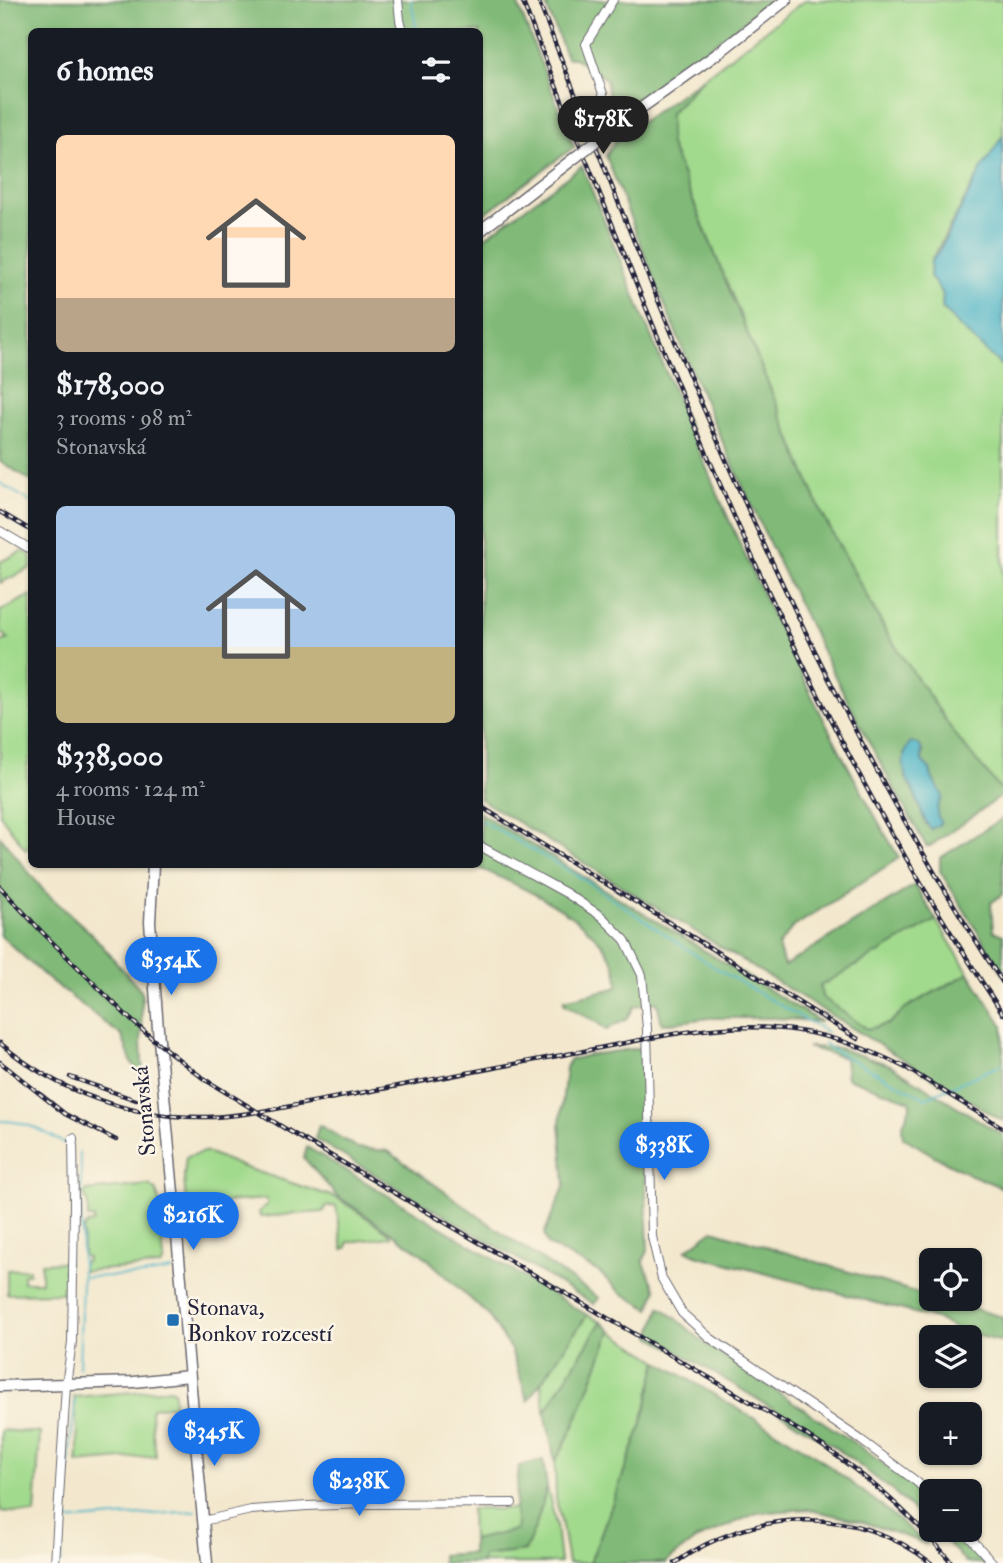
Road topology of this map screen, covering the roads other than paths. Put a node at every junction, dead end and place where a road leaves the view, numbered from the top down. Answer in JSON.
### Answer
{"nodes":[{"id":1,"x":398,"y":0,"type":"edge"},
{"id":2,"x":613,"y":0,"type":"edge"},
{"id":3,"x":786,"y":0,"type":"edge"},
{"id":4,"x":402,"y":28,"type":"edge"},
{"id":5,"x":603,"y":94,"type":"dead end"},
{"id":6,"x":483,"y":229,"type":"edge"},
{"id":7,"x":0,"y":531,"type":"edge"},
{"id":8,"x":28,"y":548,"type":"edge"},
{"id":9,"x":483,"y":848,"type":"edge"},
{"id":10,"x":153,"y":868,"type":"edge"},
{"id":11,"x":73,"y":1138,"type":"dead end"},
{"id":12,"x":189,"y":1376,"type":"junction"},
{"id":13,"x":66,"y":1385,"type":"junction"},
{"id":14,"x":0,"y":1386,"type":"edge"},
{"id":15,"x":919,"y":1484,"type":"edge"},
{"id":16,"x":512,"y":1503,"type":"dead end"},
{"id":17,"x":203,"y":1521,"type":"junction"},
{"id":18,"x":974,"y":1542,"type":"edge"},
{"id":19,"x":55,"y":1563,"type":"edge"},
{"id":20,"x":207,"y":1563,"type":"edge"},
{"id":21,"x":993,"y":1563,"type":"edge"}],
"edges":[{"from":1,"to":4,"type":"street"},
{"from":2,"to":5,"type":"street"},
{"from":3,"to":6,"type":"street","bridge":true},
{"from":7,"to":8,"type":"street"},
{"from":9,"to":15,"type":"street"},
{"from":10,"to":12,"type":"street","name":"Stonavská"},
{"from":11,"to":13,"type":"street"},
{"from":12,"to":13,"type":"street"},
{"from":12,"to":17,"type":"street","name":"Stonavská"},
{"from":13,"to":14,"type":"street"},
{"from":13,"to":19,"type":"street"},
{"from":16,"to":17,"type":"street"},
{"from":17,"to":20,"type":"street","name":"Stonavská"},
{"from":18,"to":21,"type":"street"}]}
